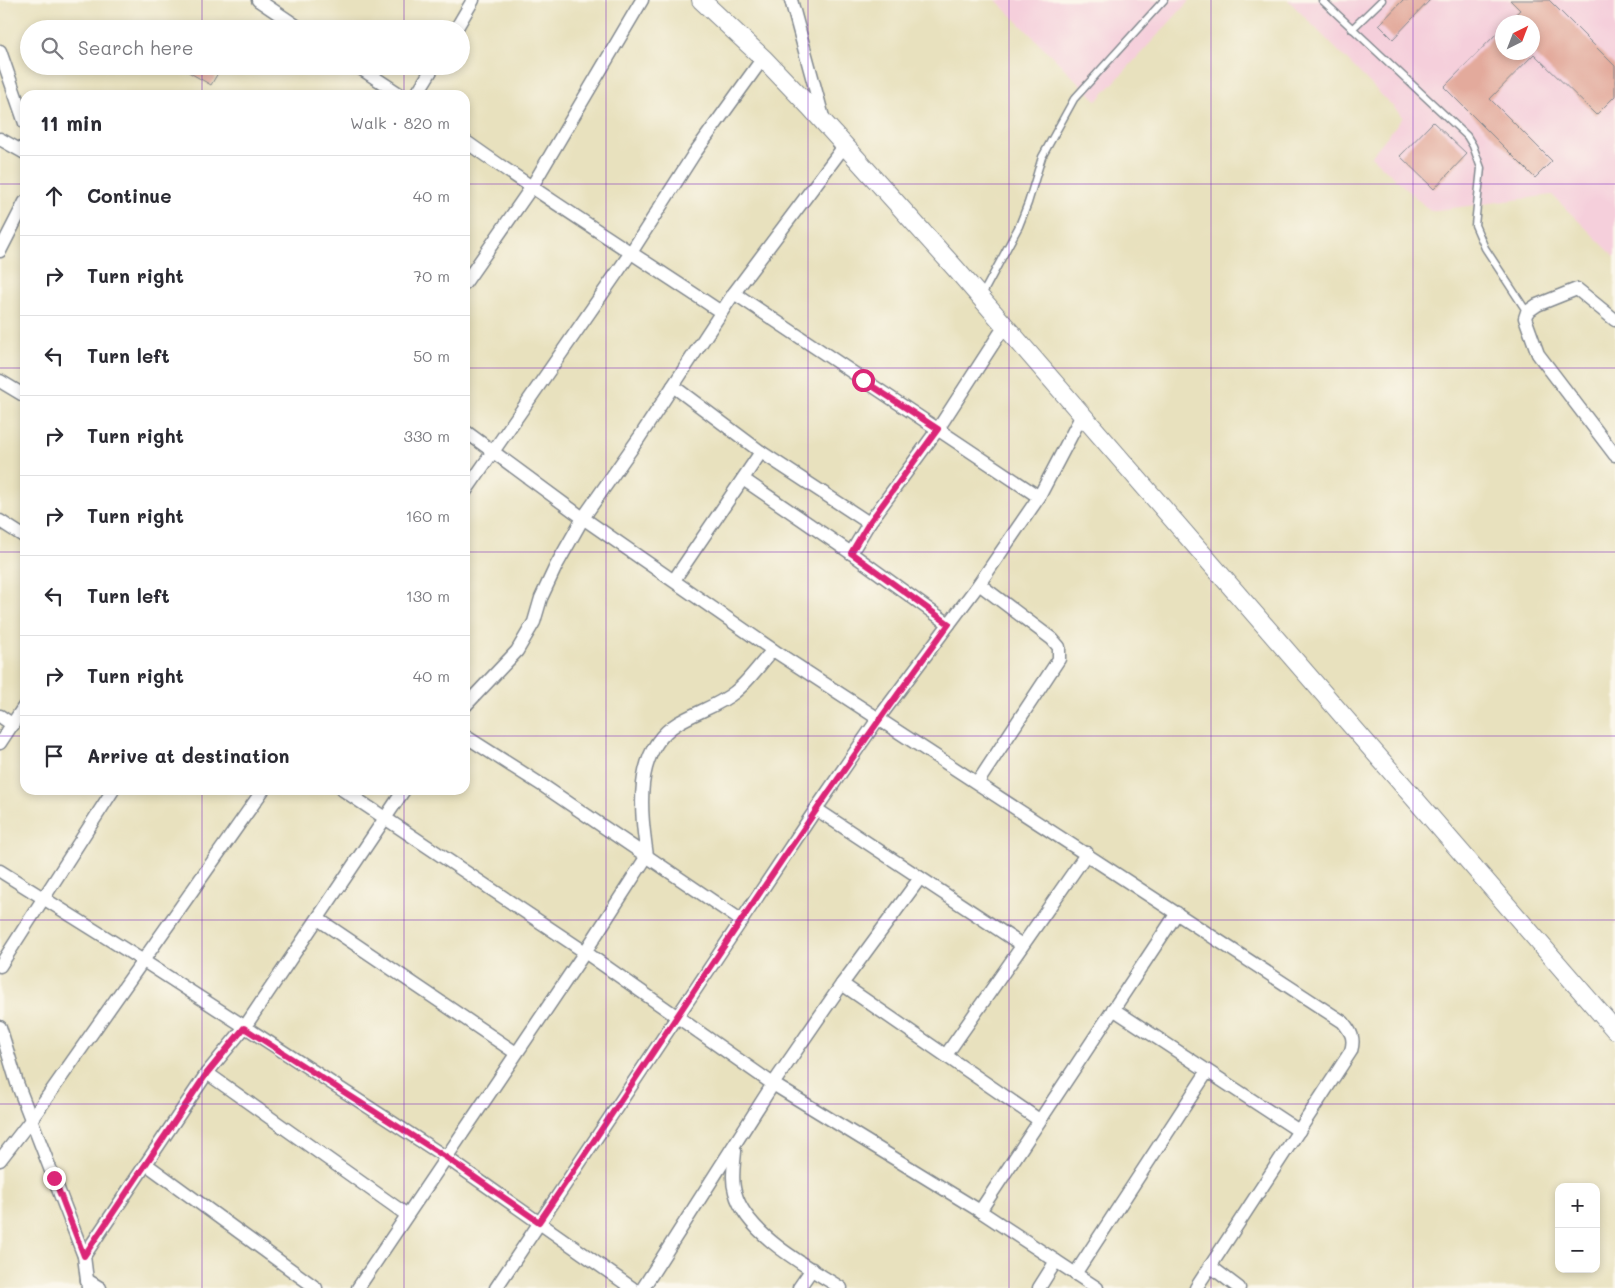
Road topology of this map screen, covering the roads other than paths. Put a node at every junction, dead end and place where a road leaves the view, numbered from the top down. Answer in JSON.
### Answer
{"nodes":[{"id":1,"x":258,"y":0,"type":"edge"},
{"id":2,"x":473,"y":0,"type":"edge"},
{"id":3,"x":642,"y":0,"type":"edge"},
{"id":4,"x":701,"y":0,"type":"edge"},
{"id":5,"x":791,"y":0,"type":"edge"},
{"id":6,"x":1164,"y":0,"type":"edge"},
{"id":7,"x":1322,"y":0,"type":"edge"},
{"id":8,"x":1382,"y":0,"type":"edge"},
{"id":9,"x":288,"y":20,"type":"edge"},
{"id":10,"x":461,"y":20,"type":"edge"},
{"id":11,"x":1352,"y":30,"type":"junction"},
{"id":12,"x":0,"y":51,"type":"edge"},
{"id":13,"x":763,"y":58,"type":"junction"},
{"id":14,"x":371,"y":75,"type":"edge"},
{"id":15,"x":428,"y":75,"type":"edge"},
{"id":16,"x":394,"y":90,"type":"edge"},
{"id":17,"x":419,"y":90,"type":"edge"},
{"id":18,"x":20,"y":109,"type":"edge"},
{"id":19,"x":825,"y":123,"type":"junction"},
{"id":20,"x":0,"y":139,"type":"edge"},
{"id":21,"x":470,"y":145,"type":"edge"},
{"id":22,"x":845,"y":145,"type":"junction"},
{"id":23,"x":20,"y":150,"type":"edge"},
{"id":24,"x":531,"y":188,"type":"junction"},
{"id":25,"x":20,"y":212,"type":"edge"},
{"id":26,"x":0,"y":251,"type":"edge"},
{"id":27,"x":632,"y":252,"type":"junction"},
{"id":28,"x":470,"y":276,"type":"edge"},
{"id":29,"x":734,"y":293,"type":"junction"},
{"id":30,"x":980,"y":298,"type":"junction"},
{"id":31,"x":722,"y":312,"type":"junction"},
{"id":32,"x":1527,"y":312,"type":"junction"},
{"id":33,"x":1615,"y":320,"type":"edge"},
{"id":34,"x":1004,"y":327,"type":"junction"},
{"id":35,"x":0,"y":381,"type":"edge"},
{"id":36,"x":673,"y":386,"type":"junction"},
{"id":37,"x":20,"y":393,"type":"edge"},
{"id":38,"x":1082,"y":415,"type":"junction"},
{"id":39,"x":938,"y":429,"type":"junction"},
{"id":40,"x":470,"y":435,"type":"edge"},
{"id":41,"x":494,"y":451,"type":"junction"},
{"id":42,"x":761,"y":452,"type":"junction"},
{"id":43,"x":1615,"y":455,"type":"edge"},
{"id":44,"x":743,"y":479,"type":"junction"},
{"id":45,"x":470,"y":485,"type":"edge"},
{"id":46,"x":1039,"y":497,"type":"junction"},
{"id":47,"x":583,"y":518,"type":"junction"},
{"id":48,"x":1,"y":522,"type":"edge"},
{"id":49,"x":869,"y":523,"type":"junction"},
{"id":50,"x":20,"y":534,"type":"edge"},
{"id":51,"x":851,"y":553,"type":"junction"},
{"id":52,"x":674,"y":580,"type":"junction"},
{"id":53,"x":979,"y":584,"type":"junction"},
{"id":54,"x":949,"y":624,"type":"junction"},
{"id":55,"x":773,"y":650,"type":"junction"},
{"id":56,"x":470,"y":701,"type":"edge"},
{"id":57,"x":20,"y":713,"type":"edge"},
{"id":58,"x":0,"y":716,"type":"edge"},
{"id":59,"x":878,"y":719,"type":"junction"},
{"id":60,"x":13,"y":724,"type":"junction"},
{"id":61,"x":470,"y":739,"type":"edge"},
{"id":62,"x":0,"y":743,"type":"edge"},
{"id":63,"x":978,"y":782,"type":"junction"},
{"id":64,"x":110,"y":795,"type":"edge"},
{"id":65,"x":259,"y":795,"type":"edge"},
{"id":66,"x":351,"y":795,"type":"edge"},
{"id":67,"x":401,"y":795,"type":"edge"},
{"id":68,"x":816,"y":809,"type":"junction"},
{"id":69,"x":386,"y":818,"type":"junction"},
{"id":70,"x":1087,"y":853,"type":"junction"},
{"id":71,"x":647,"y":856,"type":"junction"},
{"id":72,"x":0,"y":871,"type":"edge"},
{"id":73,"x":920,"y":878,"type":"junction"},
{"id":74,"x":42,"y":898,"type":"junction"},
{"id":75,"x":1177,"y":913,"type":"junction"},
{"id":76,"x":318,"y":919,"type":"junction"},
{"id":77,"x":742,"y":920,"type":"junction"},
{"id":78,"x":1022,"y":945,"type":"junction"},
{"id":79,"x":585,"y":952,"type":"junction"},
{"id":80,"x":142,"y":960,"type":"junction"},
{"id":81,"x":0,"y":966,"type":"edge"},
{"id":82,"x":842,"y":984,"type":"junction"},
{"id":83,"x":1113,"y":1009,"type":"junction"},
{"id":84,"x":678,"y":1018,"type":"junction"},
{"id":85,"x":0,"y":1027,"type":"edge"},
{"id":86,"x":244,"y":1028,"type":"junction"},
{"id":87,"x":1615,"y":1030,"type":"edge"},
{"id":88,"x":516,"y":1053,"type":"junction"},
{"id":89,"x":946,"y":1055,"type":"junction"},
{"id":90,"x":1207,"y":1072,"type":"junction"},
{"id":91,"x":207,"y":1073,"type":"junction"},
{"id":92,"x":773,"y":1084,"type":"junction"},
{"id":93,"x":31,"y":1120,"type":"junction"},
{"id":94,"x":1039,"y":1120,"type":"junction"},
{"id":95,"x":1299,"y":1131,"type":"junction"},
{"id":96,"x":736,"y":1146,"type":"junction"},
{"id":97,"x":447,"y":1158,"type":"junction"},
{"id":98,"x":0,"y":1160,"type":"edge"},
{"id":99,"x":146,"y":1164,"type":"junction"},
{"id":100,"x":980,"y":1211,"type":"junction"},
{"id":101,"x":407,"y":1215,"type":"junction"},
{"id":102,"x":539,"y":1222,"type":"junction"},
{"id":103,"x":84,"y":1256,"type":"junction"},
{"id":104,"x":1056,"y":1261,"type":"junction"},
{"id":105,"x":1210,"y":1266,"type":"junction"},
{"id":106,"x":812,"y":1270,"type":"junction"},
{"id":107,"x":1076,"y":1274,"type":"junction"},
{"id":108,"x":87,"y":1284,"type":"edge"},
{"id":109,"x":100,"y":1288,"type":"edge"},
{"id":110,"x":316,"y":1288,"type":"edge"},
{"id":111,"x":358,"y":1288,"type":"edge"},
{"id":112,"x":496,"y":1288,"type":"edge"},
{"id":113,"x":632,"y":1288,"type":"edge"},
{"id":114,"x":643,"y":1288,"type":"edge"},
{"id":115,"x":799,"y":1288,"type":"edge"},
{"id":116,"x":841,"y":1288,"type":"edge"},
{"id":117,"x":1039,"y":1288,"type":"edge"},
{"id":118,"x":1097,"y":1288,"type":"edge"},
{"id":119,"x":1196,"y":1288,"type":"edge"},
{"id":120,"x":1239,"y":1288,"type":"edge"}],
"edges":[{"from":1,"to":9,"type":"street"},
{"from":2,"to":10,"type":"street"},
{"from":3,"to":24,"type":"street"},
{"from":4,"to":13,"type":"main road"},
{"from":5,"to":19,"type":"street"},
{"from":6,"to":30,"type":"lane"},
{"from":7,"to":11,"type":"lane"},
{"from":8,"to":11,"type":"lane"},
{"from":11,"to":32,"type":"lane"},
{"from":12,"to":18,"type":"street"},
{"from":13,"to":19,"type":"main road"},
{"from":13,"to":27,"type":"street"},
{"from":14,"to":16,"type":"street"},
{"from":15,"to":17,"type":"street"},
{"from":19,"to":22,"type":"main road"},
{"from":20,"to":23,"type":"street"},
{"from":21,"to":24,"type":"street"},
{"from":22,"to":29,"type":"street"},
{"from":22,"to":30,"type":"main road"},
{"from":24,"to":27,"type":"street"},
{"from":24,"to":28,"type":"street"},
{"from":25,"to":26,"type":"street"},
{"from":27,"to":31,"type":"street"},
{"from":27,"to":41,"type":"street"},
{"from":29,"to":31,"type":"street"},
{"from":29,"to":39,"type":"street"},
{"from":30,"to":34,"type":"main road"},
{"from":31,"to":36,"type":"street"},
{"from":32,"to":33,"type":"street"},
{"from":32,"to":43,"type":"street"},
{"from":34,"to":38,"type":"main road"},
{"from":34,"to":39,"type":"street"},
{"from":35,"to":37,"type":"street"},
{"from":36,"to":42,"type":"street"},
{"from":36,"to":47,"type":"street"},
{"from":38,"to":46,"type":"street"},
{"from":38,"to":87,"type":"main road"},
{"from":39,"to":46,"type":"street"},
{"from":39,"to":49,"type":"street"},
{"from":40,"to":41,"type":"street"},
{"from":41,"to":45,"type":"street"},
{"from":41,"to":47,"type":"street"},
{"from":42,"to":44,"type":"street"},
{"from":42,"to":49,"type":"street"},
{"from":44,"to":51,"type":"street"},
{"from":44,"to":52,"type":"street"},
{"from":46,"to":53,"type":"street"},
{"from":47,"to":52,"type":"street"},
{"from":47,"to":56,"type":"street"},
{"from":48,"to":50,"type":"street"},
{"from":49,"to":51,"type":"street"},
{"from":51,"to":54,"type":"street"},
{"from":52,"to":55,"type":"street"},
{"from":53,"to":54,"type":"street"},
{"from":53,"to":63,"type":"street"},
{"from":54,"to":59,"type":"street"},
{"from":55,"to":59,"type":"street"},
{"from":55,"to":71,"type":"street"},
{"from":57,"to":60,"type":"street"},
{"from":58,"to":60,"type":"street"},
{"from":59,"to":63,"type":"street"},
{"from":59,"to":68,"type":"street"},
{"from":60,"to":62,"type":"street"},
{"from":61,"to":71,"type":"street"},
{"from":63,"to":70,"type":"street"},
{"from":64,"to":74,"type":"street"},
{"from":65,"to":80,"type":"street"},
{"from":66,"to":69,"type":"street"},
{"from":67,"to":69,"type":"street"},
{"from":68,"to":73,"type":"street"},
{"from":68,"to":77,"type":"street"},
{"from":69,"to":76,"type":"street"},
{"from":69,"to":79,"type":"street"},
{"from":70,"to":75,"type":"street"},
{"from":70,"to":78,"type":"street"},
{"from":71,"to":77,"type":"street"},
{"from":71,"to":79,"type":"street"},
{"from":72,"to":74,"type":"street"},
{"from":73,"to":78,"type":"street"},
{"from":73,"to":82,"type":"street"},
{"from":74,"to":80,"type":"street"},
{"from":74,"to":81,"type":"street"},
{"from":75,"to":83,"type":"street"},
{"from":75,"to":95,"type":"street"},
{"from":76,"to":86,"type":"street"},
{"from":76,"to":88,"type":"street"},
{"from":77,"to":84,"type":"street"},
{"from":78,"to":89,"type":"street"},
{"from":79,"to":84,"type":"street"},
{"from":79,"to":88,"type":"street"},
{"from":80,"to":86,"type":"street"},
{"from":80,"to":93,"type":"street"},
{"from":82,"to":89,"type":"street"},
{"from":82,"to":92,"type":"street"},
{"from":83,"to":90,"type":"street"},
{"from":83,"to":94,"type":"street"},
{"from":84,"to":92,"type":"street"},
{"from":84,"to":102,"type":"street"},
{"from":85,"to":93,"type":"street"},
{"from":86,"to":91,"type":"street"},
{"from":86,"to":97,"type":"street"},
{"from":88,"to":97,"type":"street"},
{"from":89,"to":94,"type":"street"},
{"from":90,"to":95,"type":"street"},
{"from":90,"to":107,"type":"street"},
{"from":91,"to":99,"type":"street"},
{"from":91,"to":101,"type":"street"},
{"from":92,"to":96,"type":"street"},
{"from":92,"to":100,"type":"street"},
{"from":93,"to":98,"type":"street"},
{"from":93,"to":103,"type":"street"},
{"from":94,"to":100,"type":"street"},
{"from":95,"to":105,"type":"street"},
{"from":96,"to":106,"type":"street"},
{"from":96,"to":114,"type":"street"},
{"from":97,"to":101,"type":"street"},
{"from":97,"to":102,"type":"street"},
{"from":99,"to":103,"type":"street"},
{"from":99,"to":110,"type":"street"},
{"from":100,"to":104,"type":"street"},
{"from":101,"to":111,"type":"street"},
{"from":102,"to":112,"type":"street"},
{"from":102,"to":113,"type":"street"},
{"from":103,"to":108,"type":"street"},
{"from":104,"to":107,"type":"street"},
{"from":104,"to":117,"type":"street"},
{"from":105,"to":119,"type":"street"},
{"from":105,"to":120,"type":"street"},
{"from":106,"to":115,"type":"street"},
{"from":106,"to":116,"type":"street"},
{"from":107,"to":118,"type":"street"},
{"from":108,"to":109,"type":"street"}]}
